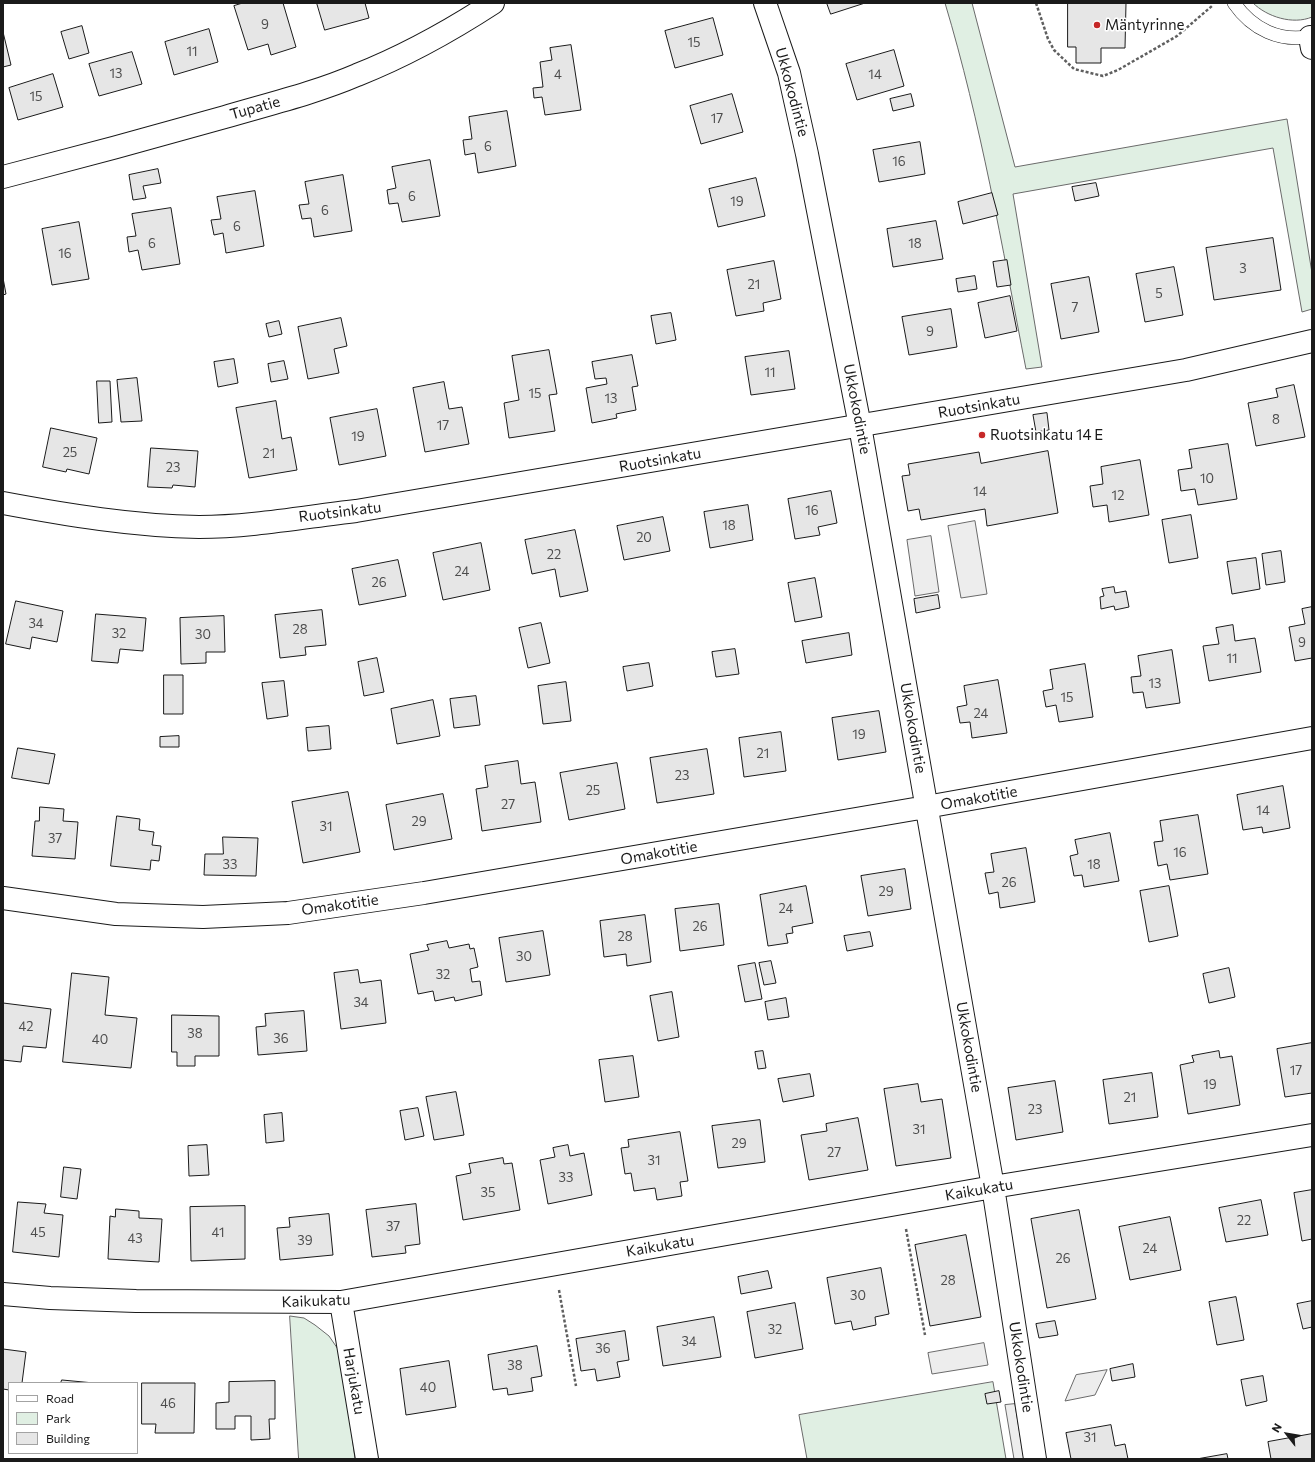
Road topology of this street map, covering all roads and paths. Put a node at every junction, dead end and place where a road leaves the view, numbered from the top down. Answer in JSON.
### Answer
{"nodes":[{"id":1,"x":493,"y":3,"type":"edge"},
{"id":2,"x":765,"y":3,"type":"edge"},
{"id":3,"x":1036,"y":3,"type":"edge"},
{"id":4,"x":1215,"y":3,"type":"edge"},
{"id":5,"x":1234,"y":3,"type":"edge"},
{"id":6,"x":1311,"y":41,"type":"edge"},
{"id":7,"x":3,"y":177,"type":"edge"},
{"id":8,"x":1312,"y":341,"type":"edge"},
{"id":9,"x":860,"y":426,"type":"junction"},
{"id":10,"x":3,"y":503,"type":"edge"},
{"id":11,"x":1312,"y":738,"type":"edge"},
{"id":12,"x":926,"y":807,"type":"junction"},
{"id":13,"x":3,"y":898,"type":"edge"},
{"id":14,"x":1312,"y":1136,"type":"edge"},
{"id":15,"x":993,"y":1187,"type":"junction"},
{"id":16,"x":901,"y":1203,"type":"junction"},
{"id":17,"x":555,"y":1264,"type":"junction"},
{"id":18,"x":3,"y":1294,"type":"edge"},
{"id":19,"x":341,"y":1302,"type":"junction"},
{"id":20,"x":925,"y":1335,"type":"dead end"},
{"id":21,"x":576,"y":1386,"type":"dead end"},
{"id":22,"x":367,"y":1459,"type":"edge"},
{"id":23,"x":1035,"y":1459,"type":"edge"}],
"edges":[{"from":1,"to":7,"type":"street","name":"Tupatie"},
{"from":2,"to":9,"type":"street","name":"Ukkokodintie"},
{"from":3,"to":4,"type":"path"},
{"from":5,"to":6,"type":"lane"},
{"from":8,"to":9,"type":"street","name":"Ruotsinkatu"},
{"from":9,"to":10,"type":"street","name":"Ruotsinkatu"},
{"from":9,"to":12,"type":"street","name":"Ukkokodintie"},
{"from":11,"to":12,"type":"street","name":"Omakotitie"},
{"from":12,"to":13,"type":"street","name":"Omakotitie"},
{"from":12,"to":15,"type":"street","name":"Ukkokodintie"},
{"from":14,"to":15,"type":"street","name":"Kaikukatu"},
{"from":15,"to":16,"type":"street","name":"Kaikukatu"},
{"from":15,"to":23,"type":"street","name":"Ukkokodintie"},
{"from":16,"to":17,"type":"street","name":"Kaikukatu"},
{"from":16,"to":20,"type":"path"},
{"from":17,"to":19,"type":"street","name":"Kaikukatu"},
{"from":17,"to":21,"type":"path"},
{"from":18,"to":19,"type":"street","name":"Kaikukatu"},
{"from":19,"to":22,"type":"street","name":"Harjukatu"}]}
